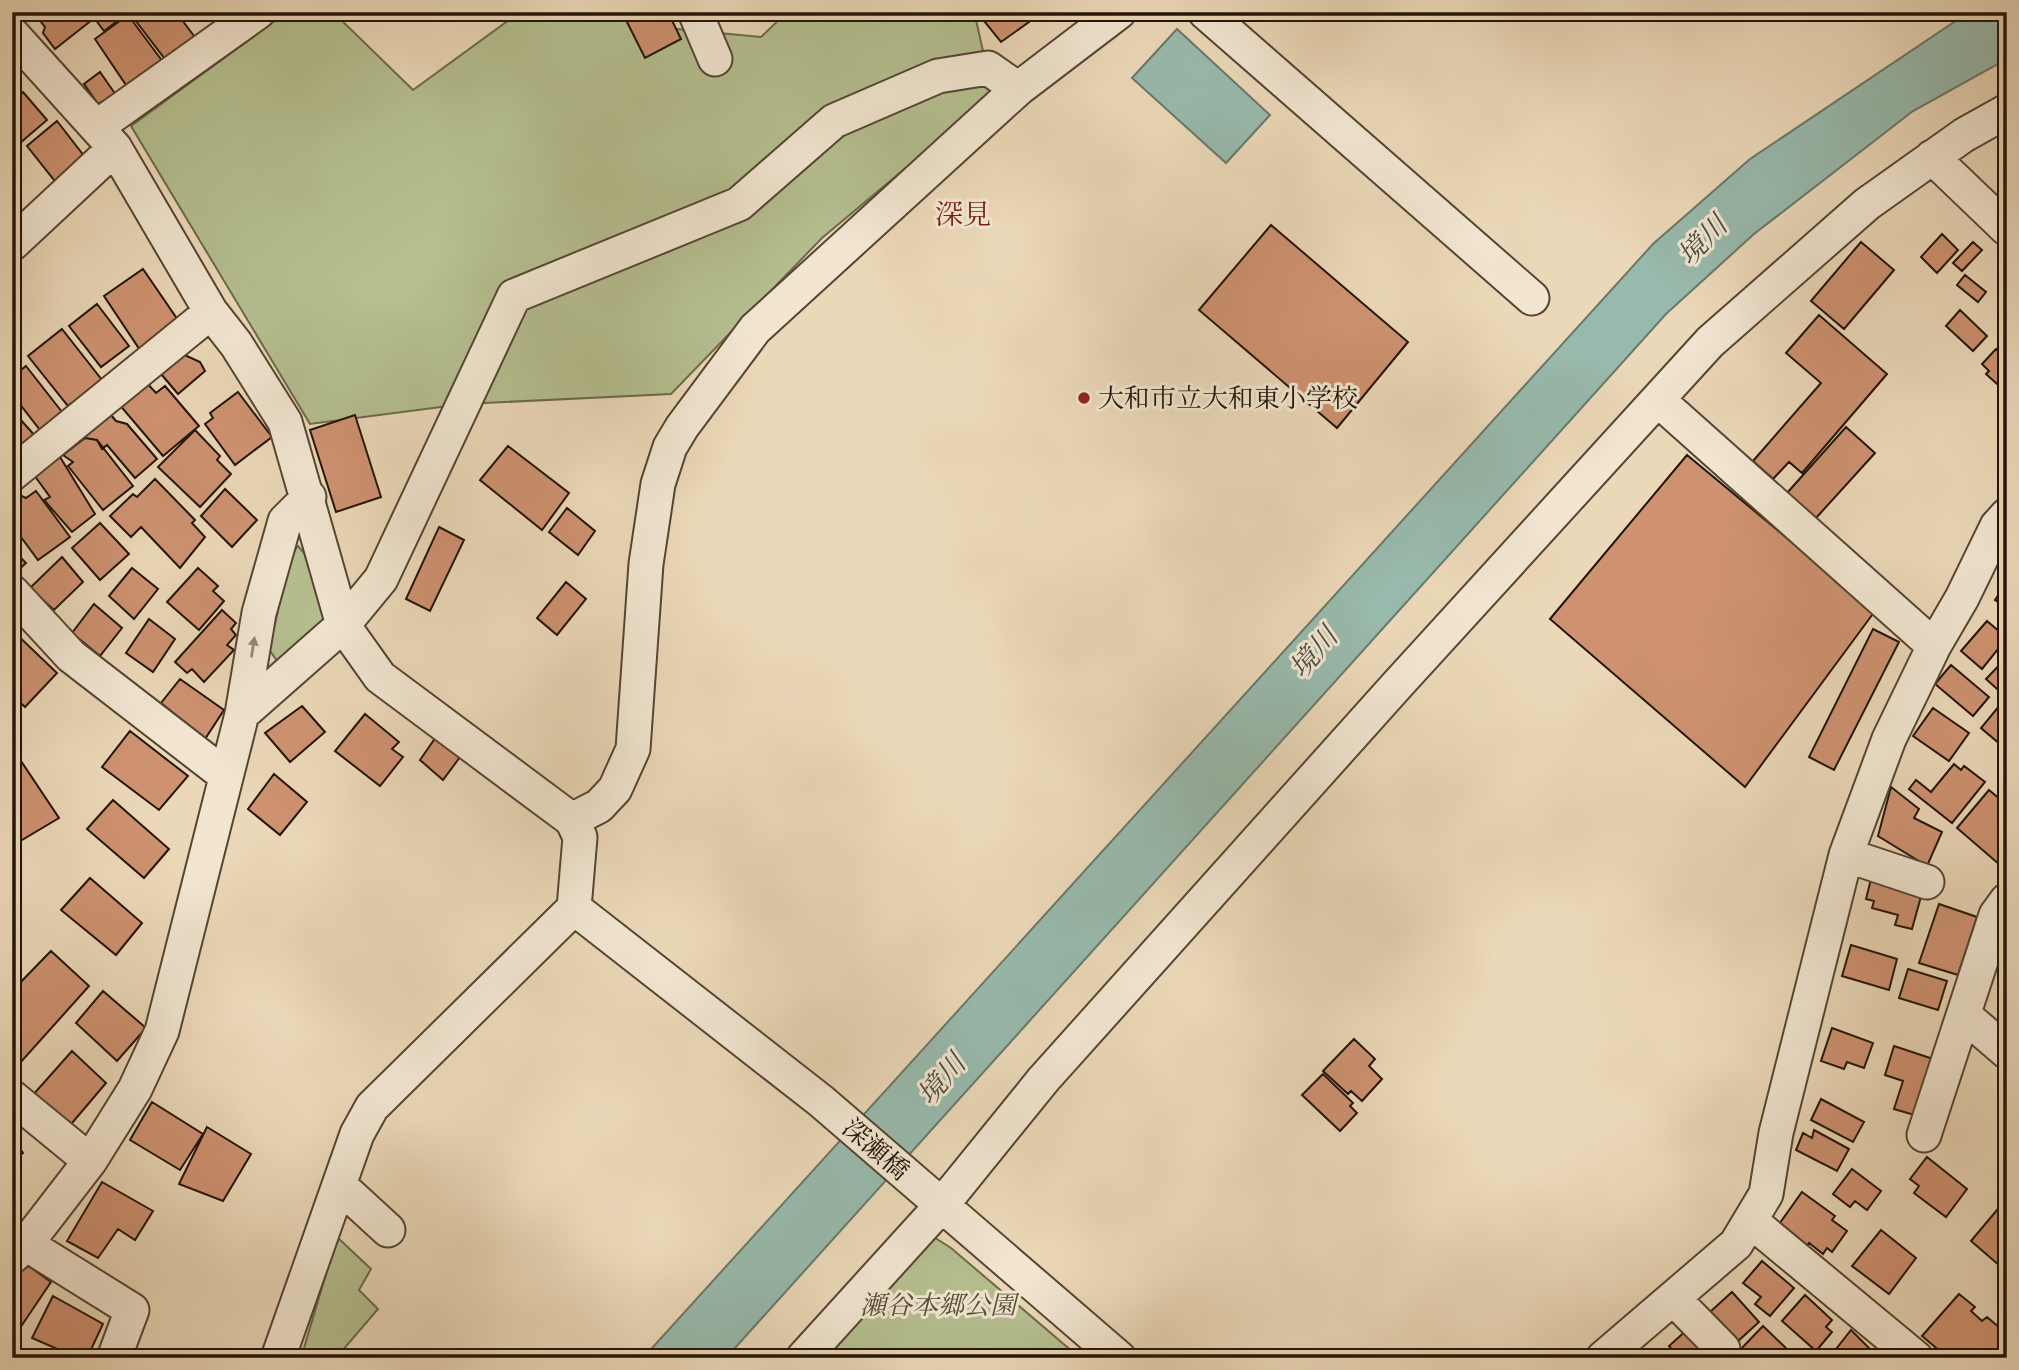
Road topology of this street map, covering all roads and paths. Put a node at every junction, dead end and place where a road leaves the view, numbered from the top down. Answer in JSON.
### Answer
{"nodes":[{"id":1,"x":258,"y":12,"type":"edge"},
{"id":2,"x":695,"y":12,"type":"edge"},
{"id":3,"x":1119,"y":12,"type":"edge"},
{"id":4,"x":1205,"y":12,"type":"edge"},
{"id":5,"x":12,"y":34,"type":"edge"},
{"id":6,"x":715,"y":59,"type":"dead end"},
{"id":7,"x":1018,"y":89,"type":"junction"},
{"id":8,"x":2007,"y":111,"type":"edge"},
{"id":9,"x":106,"y":137,"type":"junction"},
{"id":10,"x":1932,"y":157,"type":"junction"},
{"id":11,"x":2007,"y":229,"type":"edge"},
{"id":12,"x":12,"y":244,"type":"edge"},
{"id":13,"x":1532,"y":298,"type":"dead end"},
{"id":14,"x":211,"y":312,"type":"junction"},
{"id":15,"x":1658,"y":400,"type":"junction"},
{"id":16,"x":12,"y":474,"type":"edge"},
{"id":17,"x":309,"y":497,"type":"junction"},
{"id":18,"x":2007,"y":515,"type":"edge"},
{"id":19,"x":2007,"y":565,"type":"edge"},
{"id":20,"x":12,"y":592,"type":"edge"},
{"id":21,"x":1962,"y":598,"type":"junction"},
{"id":22,"x":343,"y":625,"type":"junction"},
{"id":23,"x":1934,"y":646,"type":"junction"},
{"id":24,"x":242,"y":714,"type":"junction"},
{"id":25,"x":225,"y":775,"type":"junction"},
{"id":26,"x":572,"y":820,"type":"junction"},
{"id":27,"x":1846,"y":855,"type":"junction"},
{"id":28,"x":1927,"y":882,"type":"dead end"},
{"id":29,"x":2007,"y":900,"type":"edge"},
{"id":30,"x":574,"y":908,"type":"junction"},
{"id":31,"x":1964,"y":1015,"type":"junction"},
{"id":32,"x":2007,"y":1052,"type":"edge"},
{"id":33,"x":12,"y":1097,"type":"edge"},
{"id":34,"x":1924,"y":1135,"type":"dead end"},
{"id":35,"x":90,"y":1161,"type":"junction"},
{"id":36,"x":339,"y":1185,"type":"junction"},
{"id":37,"x":936,"y":1201,"type":"junction"},
{"id":38,"x":1752,"y":1222,"type":"junction"},
{"id":39,"x":388,"y":1230,"type":"dead end"},
{"id":40,"x":19,"y":1250,"type":"edge"},
{"id":41,"x":1673,"y":1298,"type":"junction"},
{"id":42,"x":1723,"y":1349,"type":"dead end"},
{"id":43,"x":114,"y":1358,"type":"edge"},
{"id":44,"x":278,"y":1358,"type":"edge"},
{"id":45,"x":803,"y":1358,"type":"edge"},
{"id":46,"x":1119,"y":1358,"type":"edge"},
{"id":47,"x":1603,"y":1358,"type":"edge"},
{"id":48,"x":1916,"y":1358,"type":"edge"}],
"edges":[{"from":1,"to":9,"type":"street"},
{"from":2,"to":6,"type":"street"},
{"from":3,"to":7,"type":"street"},
{"from":4,"to":13,"type":"street"},
{"from":5,"to":9,"type":"street"},
{"from":7,"to":22,"type":"street"},
{"from":7,"to":26,"type":"street"},
{"from":8,"to":10,"type":"street"},
{"from":9,"to":12,"type":"street"},
{"from":9,"to":14,"type":"street"},
{"from":10,"to":11,"type":"street"},
{"from":10,"to":15,"type":"street"},
{"from":14,"to":16,"type":"street"},
{"from":14,"to":17,"type":"street"},
{"from":15,"to":23,"type":"street"},
{"from":15,"to":37,"type":"street"},
{"from":17,"to":22,"type":"street"},
{"from":24,"to":17,"type":"street","one_way":true},
{"from":18,"to":21,"type":"street"},
{"from":19,"to":21,"type":"street"},
{"from":20,"to":25,"type":"street"},
{"from":21,"to":23,"type":"street"},
{"from":22,"to":24,"type":"street"},
{"from":22,"to":26,"type":"street"},
{"from":23,"to":27,"type":"street"},
{"from":24,"to":25,"type":"street"},
{"from":25,"to":35,"type":"street"},
{"from":26,"to":30,"type":"street"},
{"from":27,"to":28,"type":"street"},
{"from":27,"to":38,"type":"street"},
{"from":29,"to":31,"type":"street"},
{"from":30,"to":36,"type":"street"},
{"from":30,"to":37,"type":"street","name":"深瀬橋"},
{"from":31,"to":32,"type":"street"},
{"from":31,"to":34,"type":"street"},
{"from":33,"to":35,"type":"street"},
{"from":35,"to":40,"type":"street"},
{"from":36,"to":39,"type":"street"},
{"from":36,"to":44,"type":"street"},
{"from":37,"to":45,"type":"street"},
{"from":37,"to":46,"type":"street","name":"深瀬橋"},
{"from":38,"to":41,"type":"street"},
{"from":38,"to":48,"type":"street"},
{"from":40,"to":43,"type":"street"},
{"from":41,"to":42,"type":"street"},
{"from":41,"to":47,"type":"street"}]}
